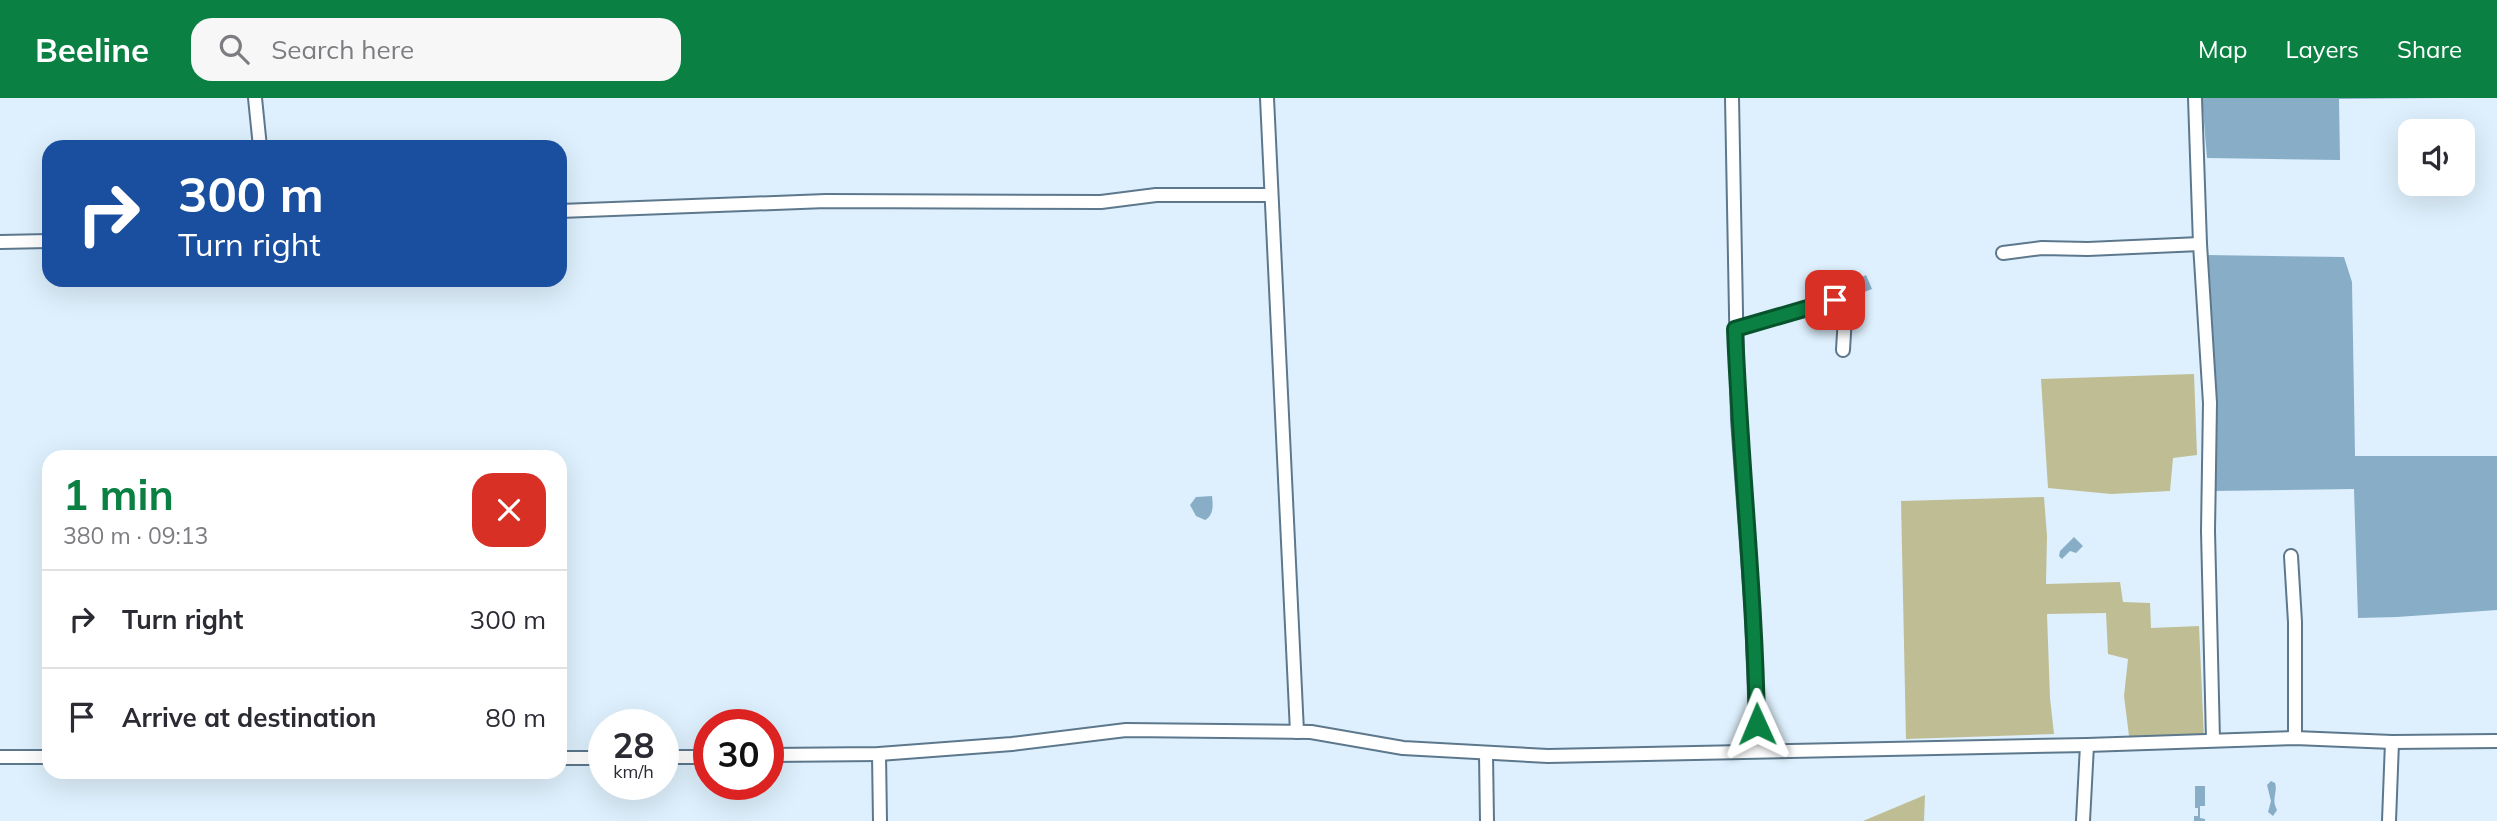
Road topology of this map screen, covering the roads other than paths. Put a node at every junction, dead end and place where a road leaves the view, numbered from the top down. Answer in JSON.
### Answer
{"nodes":[{"id":1,"x":255,"y":98,"type":"edge"},
{"id":2,"x":1267,"y":98,"type":"edge"},
{"id":3,"x":1732,"y":98,"type":"edge"},
{"id":4,"x":2196,"y":98,"type":"edge"},
{"id":5,"x":259,"y":140,"type":"edge"},
{"id":6,"x":1271,"y":195,"type":"junction"},
{"id":7,"x":567,"y":212,"type":"edge"},
{"id":8,"x":0,"y":242,"type":"edge"},
{"id":9,"x":42,"y":242,"type":"edge"},
{"id":10,"x":2200,"y":244,"type":"junction"},
{"id":11,"x":2003,"y":253,"type":"dead end"},
{"id":12,"x":1735,"y":329,"type":"junction"},
{"id":13,"x":1843,"y":350,"type":"dead end"},
{"id":14,"x":2291,"y":556,"type":"dead end"},
{"id":15,"x":1297,"y":732,"type":"junction"},
{"id":16,"x":2295,"y":738,"type":"junction"},
{"id":17,"x":2213,"y":740,"type":"junction"},
{"id":18,"x":2392,"y":741,"type":"junction"},
{"id":19,"x":2497,"y":741,"type":"edge"},
{"id":20,"x":2087,"y":745,"type":"junction"},
{"id":21,"x":1757,"y":750,"type":"junction"},
{"id":22,"x":879,"y":754,"type":"junction"},
{"id":23,"x":1486,"y":754,"type":"junction"},
{"id":24,"x":784,"y":755,"type":"edge"},
{"id":25,"x":0,"y":757,"type":"edge"},
{"id":26,"x":42,"y":757,"type":"edge"},
{"id":27,"x":567,"y":758,"type":"edge"},
{"id":28,"x":588,"y":758,"type":"edge"},
{"id":29,"x":880,"y":821,"type":"edge"},
{"id":30,"x":1487,"y":821,"type":"edge"},
{"id":31,"x":2083,"y":821,"type":"edge"},
{"id":32,"x":2389,"y":821,"type":"edge"}],
"edges":[{"from":1,"to":5,"type":"street"},
{"from":2,"to":6,"type":"street"},
{"from":3,"to":12,"type":"street"},
{"from":4,"to":10,"type":"street"},
{"from":6,"to":7,"type":"street"},
{"from":6,"to":15,"type":"street"},
{"from":8,"to":9,"type":"street"},
{"from":10,"to":11,"type":"street"},
{"from":10,"to":17,"type":"street"},
{"from":12,"to":13,"type":"street"},
{"from":12,"to":21,"type":"street"},
{"from":14,"to":16,"type":"street"},
{"from":15,"to":22,"type":"street"},
{"from":15,"to":23,"type":"street"},
{"from":16,"to":17,"type":"street"},
{"from":16,"to":18,"type":"street"},
{"from":17,"to":20,"type":"street"},
{"from":18,"to":19,"type":"street"},
{"from":18,"to":32,"type":"street"},
{"from":20,"to":21,"type":"street"},
{"from":20,"to":31,"type":"street"},
{"from":21,"to":23,"type":"street"},
{"from":22,"to":24,"type":"street"},
{"from":22,"to":29,"type":"street"},
{"from":23,"to":30,"type":"street"},
{"from":25,"to":26,"type":"street"},
{"from":27,"to":28,"type":"street"}]}
